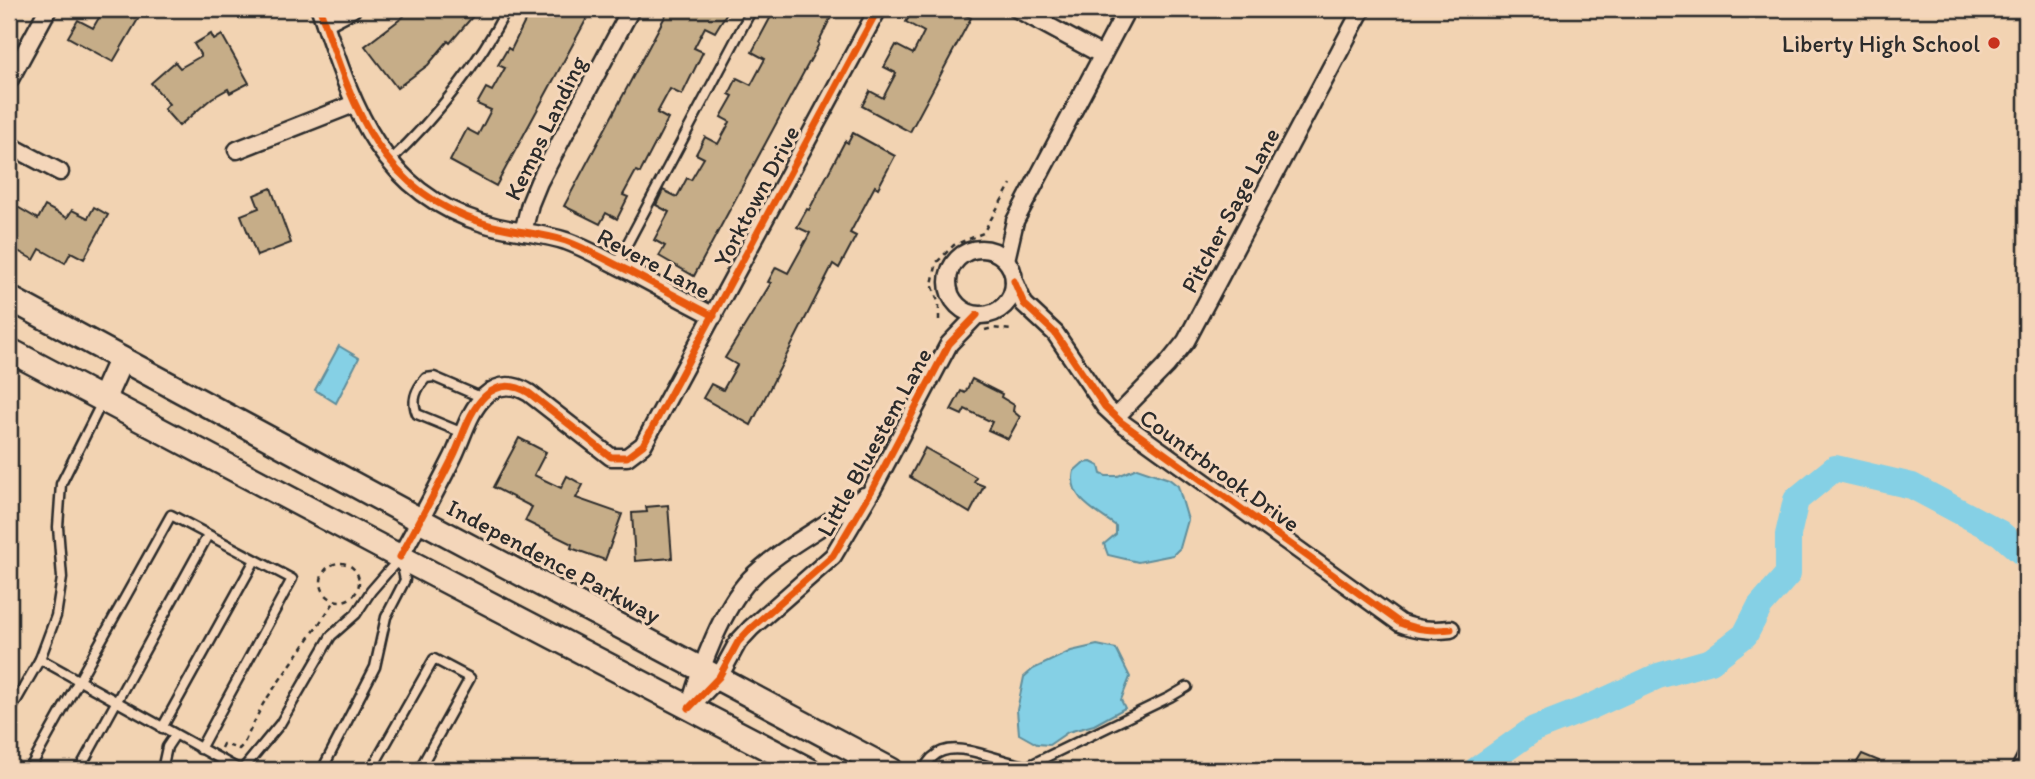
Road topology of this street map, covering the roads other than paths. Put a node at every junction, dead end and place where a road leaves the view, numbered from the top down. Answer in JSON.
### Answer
{"nodes":[{"id":1,"x":48,"y":9,"type":"edge"},
{"id":2,"x":352,"y":9,"type":"edge"},
{"id":3,"x":507,"y":9,"type":"edge"},
{"id":4,"x":631,"y":9,"type":"edge"},
{"id":5,"x":752,"y":9,"type":"edge"},
{"id":6,"x":878,"y":9,"type":"edge"},
{"id":7,"x":1017,"y":9,"type":"edge"},
{"id":8,"x":1127,"y":9,"type":"edge"},
{"id":9,"x":1362,"y":9,"type":"edge"},
{"id":10,"x":322,"y":16,"type":"edge"},
{"id":11,"x":1102,"y":55,"type":"junction"},
{"id":12,"x":9,"y":81,"type":"edge"},
{"id":13,"x":354,"y":104,"type":"junction"},
{"id":14,"x":9,"y":145,"type":"edge"},
{"id":15,"x":237,"y":150,"type":"dead end"},
{"id":16,"x":389,"y":162,"type":"junction"},
{"id":17,"x":60,"y":172,"type":"dead end"},
{"id":18,"x":1015,"y":221,"type":"junction"},
{"id":19,"x":523,"y":232,"type":"junction"},
{"id":20,"x":977,"y":249,"type":"junction"},
{"id":21,"x":1006,"y":260,"type":"junction"},
{"id":22,"x":616,"y":265,"type":"junction"},
{"id":23,"x":1014,"y":281,"type":"junction"},
{"id":24,"x":952,"y":297,"type":"junction"},
{"id":25,"x":9,"y":298,"type":"edge"},
{"id":26,"x":999,"y":310,"type":"junction"},
{"id":27,"x":977,"y":315,"type":"junction"},
{"id":28,"x":713,"y":316,"type":"junction"},
{"id":29,"x":1040,"y":320,"type":"junction"},
{"id":30,"x":949,"y":344,"type":"junction"},
{"id":31,"x":9,"y":350,"type":"edge"},
{"id":32,"x":121,"y":359,"type":"junction"},
{"id":33,"x":483,"y":398,"type":"junction"},
{"id":34,"x":103,"y":400,"type":"junction"},
{"id":35,"x":1116,"y":417,"type":"junction"},
{"id":36,"x":463,"y":433,"type":"junction"},
{"id":37,"x":872,"y":490,"type":"junction"},
{"id":38,"x":420,"y":520,"type":"junction"},
{"id":39,"x":208,"y":535,"type":"junction"},
{"id":40,"x":400,"y":558,"type":"junction"},
{"id":41,"x":255,"y":560,"type":"junction"},
{"id":42,"x":1451,"y":629,"type":"dead end"},
{"id":43,"x":40,"y":659,"type":"junction"},
{"id":44,"x":710,"y":672,"type":"junction"},
{"id":45,"x":80,"y":681,"type":"junction"},
{"id":46,"x":1186,"y":687,"type":"dead end"},
{"id":47,"x":117,"y":702,"type":"junction"},
{"id":48,"x":689,"y":708,"type":"junction"},
{"id":49,"x":9,"y":713,"type":"edge"},
{"id":50,"x":162,"y":728,"type":"junction"},
{"id":51,"x":175,"y":735,"type":"junction"},
{"id":52,"x":200,"y":748,"type":"junction"},
{"id":53,"x":2026,"y":749,"type":"edge"},
{"id":54,"x":29,"y":770,"type":"edge"},
{"id":55,"x":79,"y":770,"type":"edge"},
{"id":56,"x":162,"y":770,"type":"edge"},
{"id":57,"x":241,"y":770,"type":"edge"},
{"id":58,"x":322,"y":770,"type":"edge"},
{"id":59,"x":371,"y":770,"type":"edge"},
{"id":60,"x":419,"y":770,"type":"edge"},
{"id":61,"x":809,"y":770,"type":"edge"},
{"id":62,"x":891,"y":770,"type":"edge"},
{"id":63,"x":923,"y":770,"type":"edge"},
{"id":64,"x":2015,"y":770,"type":"edge"}],
"edges":[{"from":1,"to":12,"type":"street"},
{"from":2,"to":10,"type":"street"},
{"from":3,"to":16,"type":"lane"},
{"from":4,"to":19,"type":"street","name":"Kemps Landing"},
{"from":5,"to":22,"type":"lane"},
{"from":6,"to":28,"type":"street","name":"Yorktown Drive"},
{"from":7,"to":11,"type":"street"},
{"from":8,"to":11,"type":"street"},
{"from":9,"to":35,"type":"street","name":"Pitcher Sage Lane"},
{"from":10,"to":13,"type":"street","name":"Revere Lane"},
{"from":11,"to":18,"type":"street"},
{"from":13,"to":15,"type":"street"},
{"from":13,"to":16,"type":"street","name":"Revere Lane"},
{"from":14,"to":17,"type":"street"},
{"from":16,"to":19,"type":"street","name":"Revere Lane"},
{"from":18,"to":20,"type":"street"},
{"from":18,"to":21,"type":"street"},
{"from":19,"to":22,"type":"street","name":"Revere Lane"},
{"from":20,"to":21,"type":"street"},
{"from":20,"to":24,"type":"street"},
{"from":21,"to":23,"type":"street"},
{"from":22,"to":28,"type":"street","name":"Revere Lane"},
{"from":23,"to":26,"type":"street"},
{"from":23,"to":29,"type":"street","name":"Countrbrook Drive"},
{"from":24,"to":27,"type":"street"},
{"from":24,"to":30,"type":"street","name":"Little Bluestem Lane"},
{"from":25,"to":32,"type":"main road","name":"Independence Parkway"},
{"from":26,"to":27,"type":"street"},
{"from":26,"to":29,"type":"street"},
{"from":27,"to":30,"type":"street","name":"Little Bluestem Lane"},
{"from":28,"to":33,"type":"street","name":"Yorktown Drive"},
{"from":29,"to":35,"type":"street","name":"Countrbrook Drive"},
{"from":30,"to":37,"type":"street","name":"Little Bluestem Lane"},
{"from":31,"to":34,"type":"main road"},
{"from":32,"to":34,"type":"main road"},
{"from":32,"to":38,"type":"main road","name":"Independence Parkway"},
{"from":33,"to":36,"type":"street"},
{"from":33,"to":36,"type":"lane"},
{"from":34,"to":40,"type":"main road"},
{"from":34,"to":43,"type":"lane"},
{"from":35,"to":42,"type":"street","name":"Countrbrook Drive"},
{"from":36,"to":38,"type":"street"},
{"from":37,"to":44,"type":"street","name":"Little Bluestem Lane"},
{"from":37,"to":44,"type":"street","name":"Little Bluestem Lane"},
{"from":38,"to":40,"type":"street"},
{"from":38,"to":44,"type":"main road","name":"Independence Parkway"},
{"from":39,"to":41,"type":"lane"},
{"from":39,"to":45,"type":"lane"},
{"from":39,"to":47,"type":"lane"},
{"from":40,"to":48,"type":"main road"},
{"from":40,"to":57,"type":"lane"},
{"from":40,"to":58,"type":"lane"},
{"from":41,"to":50,"type":"lane"},
{"from":41,"to":52,"type":"lane"},
{"from":43,"to":45,"type":"lane"},
{"from":43,"to":49,"type":"lane"},
{"from":44,"to":48,"type":"street","name":"Little Bluestem Lane"},
{"from":44,"to":62,"type":"main road","name":"Independence Parkway"},
{"from":45,"to":47,"type":"lane"},
{"from":45,"to":54,"type":"lane"},
{"from":46,"to":63,"type":"lane"},
{"from":47,"to":50,"type":"lane"},
{"from":47,"to":55,"type":"lane"},
{"from":48,"to":61,"type":"main road"},
{"from":50,"to":51,"type":"lane"},
{"from":51,"to":52,"type":"lane"},
{"from":51,"to":56,"type":"lane"},
{"from":52,"to":57,"type":"lane"},
{"from":53,"to":64,"type":"lane"},
{"from":59,"to":60,"type":"lane"}]}
